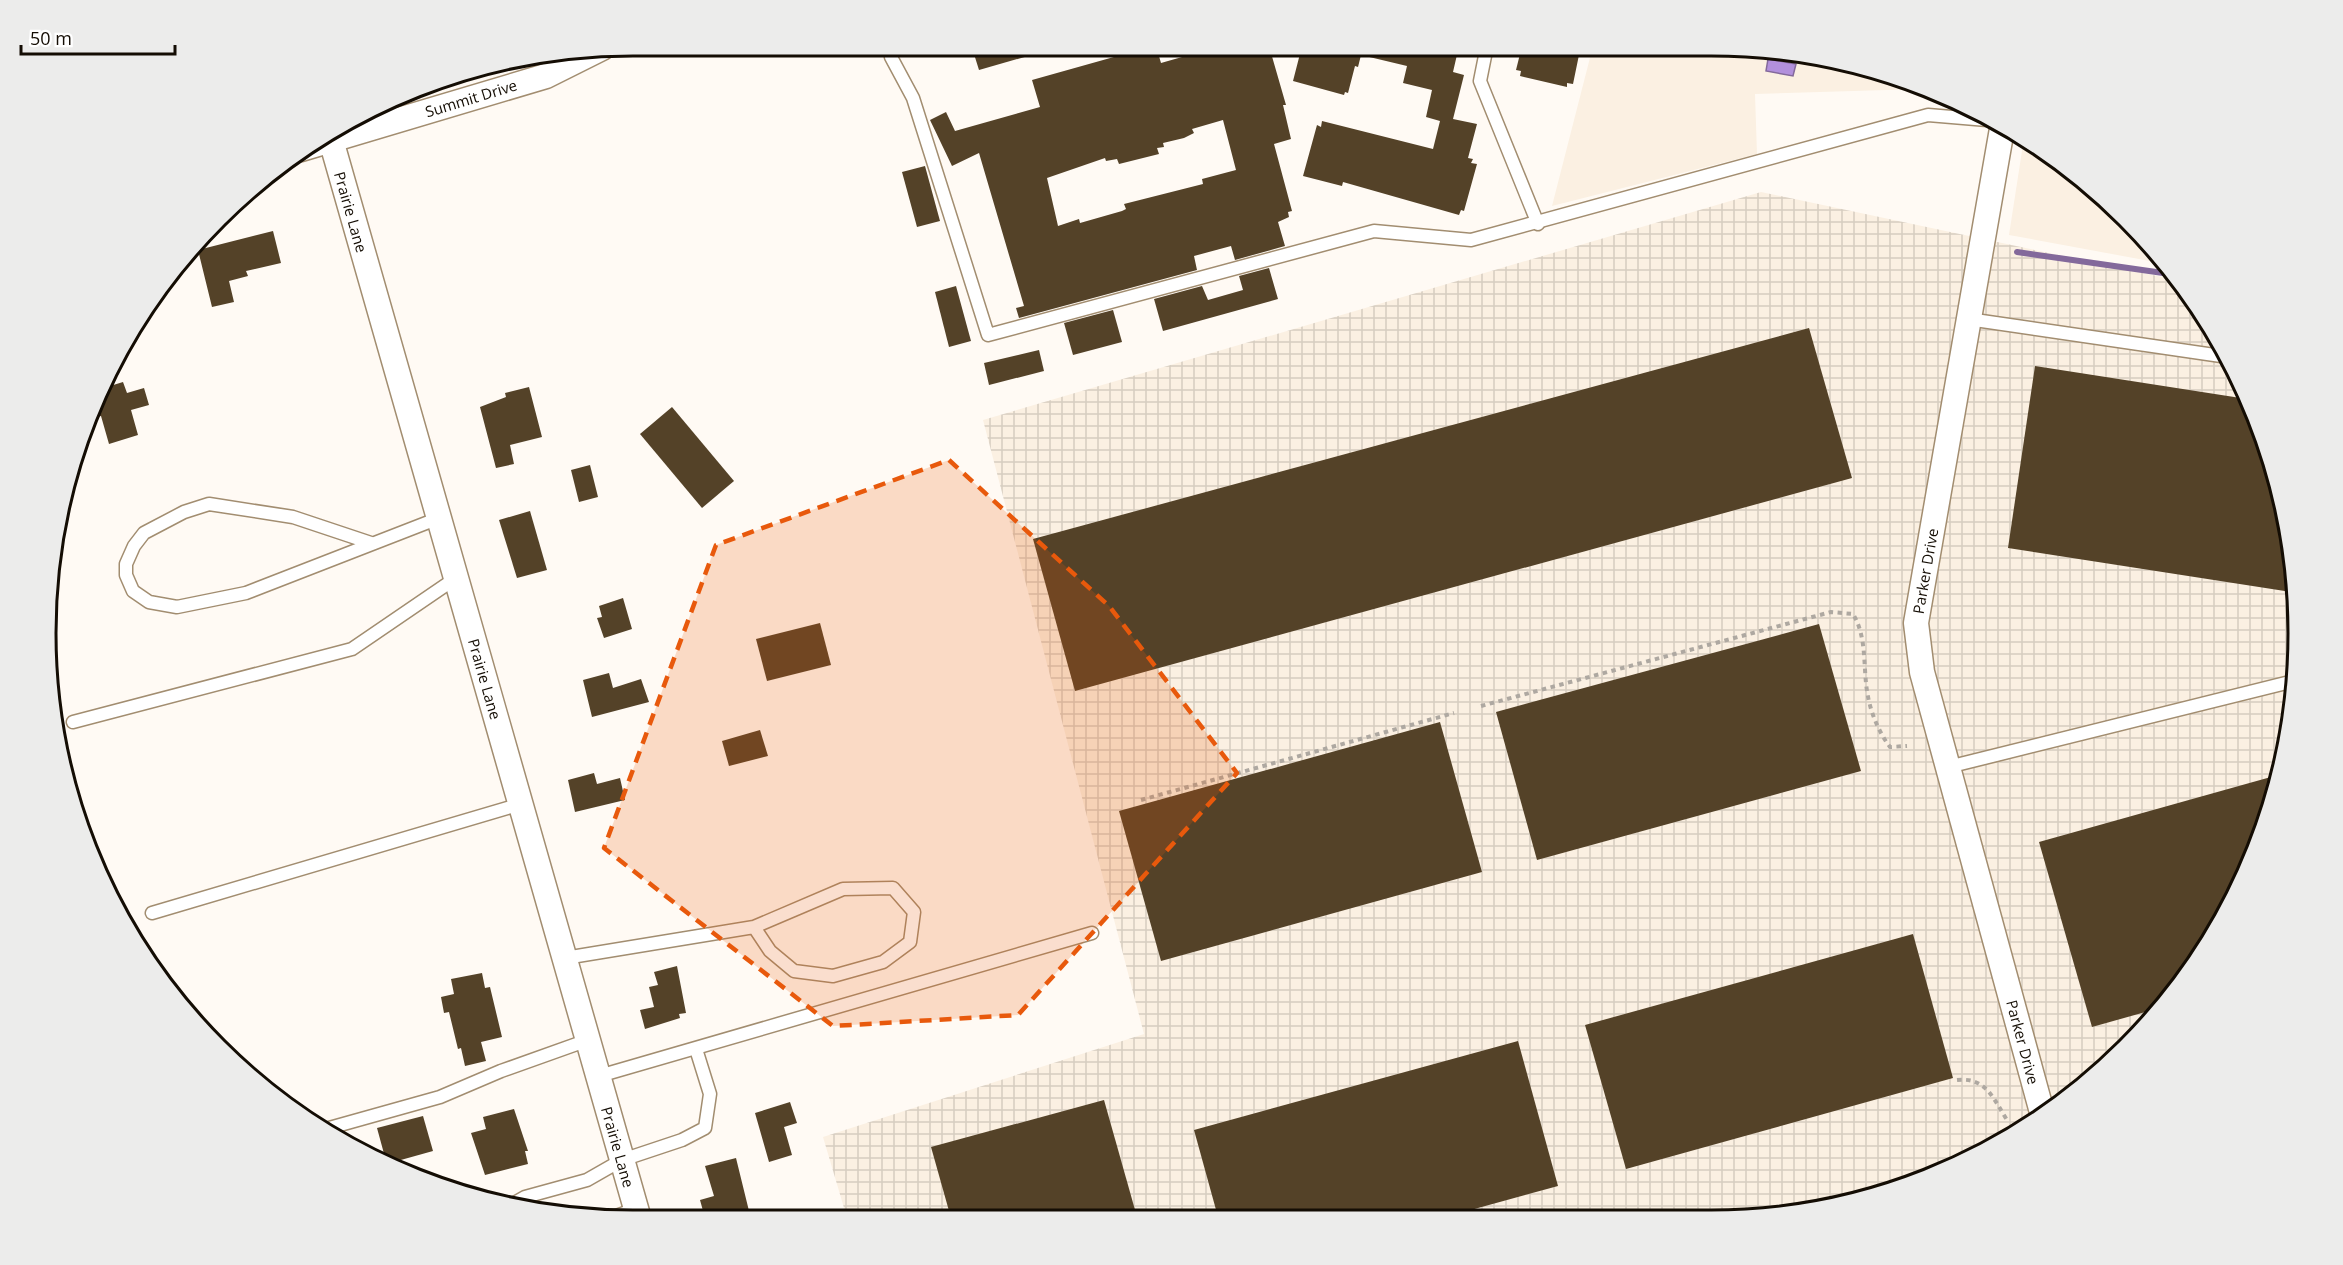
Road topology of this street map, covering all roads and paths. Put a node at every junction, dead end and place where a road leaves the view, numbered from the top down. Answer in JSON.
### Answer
{"nodes":[{"id":1,"x":891,"y":56,"type":"edge"},
{"id":2,"x":1485,"y":56,"type":"edge"},
{"id":3,"x":582,"y":58,"type":"edge"},
{"id":4,"x":1975,"y":120,"type":"edge"},
{"id":5,"x":1999,"y":133,"type":"edge"},
{"id":6,"x":334,"y":139,"type":"edge"},
{"id":7,"x":331,"y":140,"type":"edge"},
{"id":8,"x":1538,"y":224,"type":"junction"},
{"id":9,"x":1968,"y":319,"type":"junction"},
{"id":10,"x":2216,"y":355,"type":"edge"},
{"id":11,"x":439,"y":518,"type":"junction"},
{"id":12,"x":370,"y":543,"type":"junction"},
{"id":13,"x":456,"y":578,"type":"junction"},
{"id":14,"x":2285,"y":683,"type":"edge"},
{"id":15,"x":1481,"y":706,"type":"dead end"},
{"id":16,"x":1454,"y":713,"type":"dead end"},
{"id":17,"x":74,"y":722,"type":"dead end"},
{"id":18,"x":1907,"y":746,"type":"dead end"},
{"id":19,"x":1948,"y":767,"type":"junction"},
{"id":20,"x":1141,"y":800,"type":"dead end"},
{"id":21,"x":521,"y":804,"type":"junction"},
{"id":22,"x":152,"y":913,"type":"dead end"},
{"id":23,"x":754,"y":927,"type":"junction"},
{"id":24,"x":1092,"y":933,"type":"dead end"},
{"id":25,"x":565,"y":958,"type":"junction"},
{"id":26,"x":588,"y":1040,"type":"junction"},
{"id":27,"x":696,"y":1049,"type":"junction"},
{"id":28,"x":598,"y":1076,"type":"junction"},
{"id":29,"x":1957,"y":1080,"type":"dead end"},
{"id":30,"x":2044,"y":1103,"type":"edge"},
{"id":31,"x":2007,"y":1120,"type":"dead end"},
{"id":32,"x":335,"y":1126,"type":"edge"},
{"id":33,"x":622,"y":1160,"type":"junction"},
{"id":34,"x":522,"y":1198,"type":"edge"},
{"id":35,"x":637,"y":1210,"type":"edge"}],
"edges":[{"from":1,"to":8,"type":"lane"},
{"from":2,"to":8,"type":"lane"},
{"from":3,"to":6,"type":"street","name":"Summit Drive"},
{"from":4,"to":8,"type":"lane"},
{"from":5,"to":9,"type":"street","name":"Parker Drive"},
{"from":7,"to":11,"type":"street","name":"Prairie Lane"},
{"from":9,"to":10,"type":"lane"},
{"from":9,"to":19,"type":"street","name":"Parker Drive"},
{"from":11,"to":12,"type":"lane"},
{"from":11,"to":13,"type":"street","name":"Prairie Lane"},
{"from":12,"to":12,"type":"lane"},
{"from":13,"to":17,"type":"lane"},
{"from":13,"to":21,"type":"street","name":"Prairie Lane"},
{"from":14,"to":19,"type":"lane"},
{"from":15,"to":18,"type":"path"},
{"from":16,"to":20,"type":"path"},
{"from":19,"to":30,"type":"street","name":"Parker Drive"},
{"from":21,"to":22,"type":"lane"},
{"from":21,"to":25,"type":"street","name":"Prairie Lane"},
{"from":23,"to":23,"type":"lane"},
{"from":23,"to":25,"type":"lane"},
{"from":24,"to":27,"type":"lane"},
{"from":25,"to":26,"type":"street","name":"Prairie Lane"},
{"from":26,"to":28,"type":"street","name":"Prairie Lane"},
{"from":26,"to":32,"type":"lane"},
{"from":27,"to":28,"type":"lane"},
{"from":27,"to":33,"type":"lane"},
{"from":28,"to":33,"type":"street","name":"Prairie Lane"},
{"from":29,"to":31,"type":"path"},
{"from":33,"to":34,"type":"lane"},
{"from":33,"to":35,"type":"street","name":"Prairie Lane"}]}
